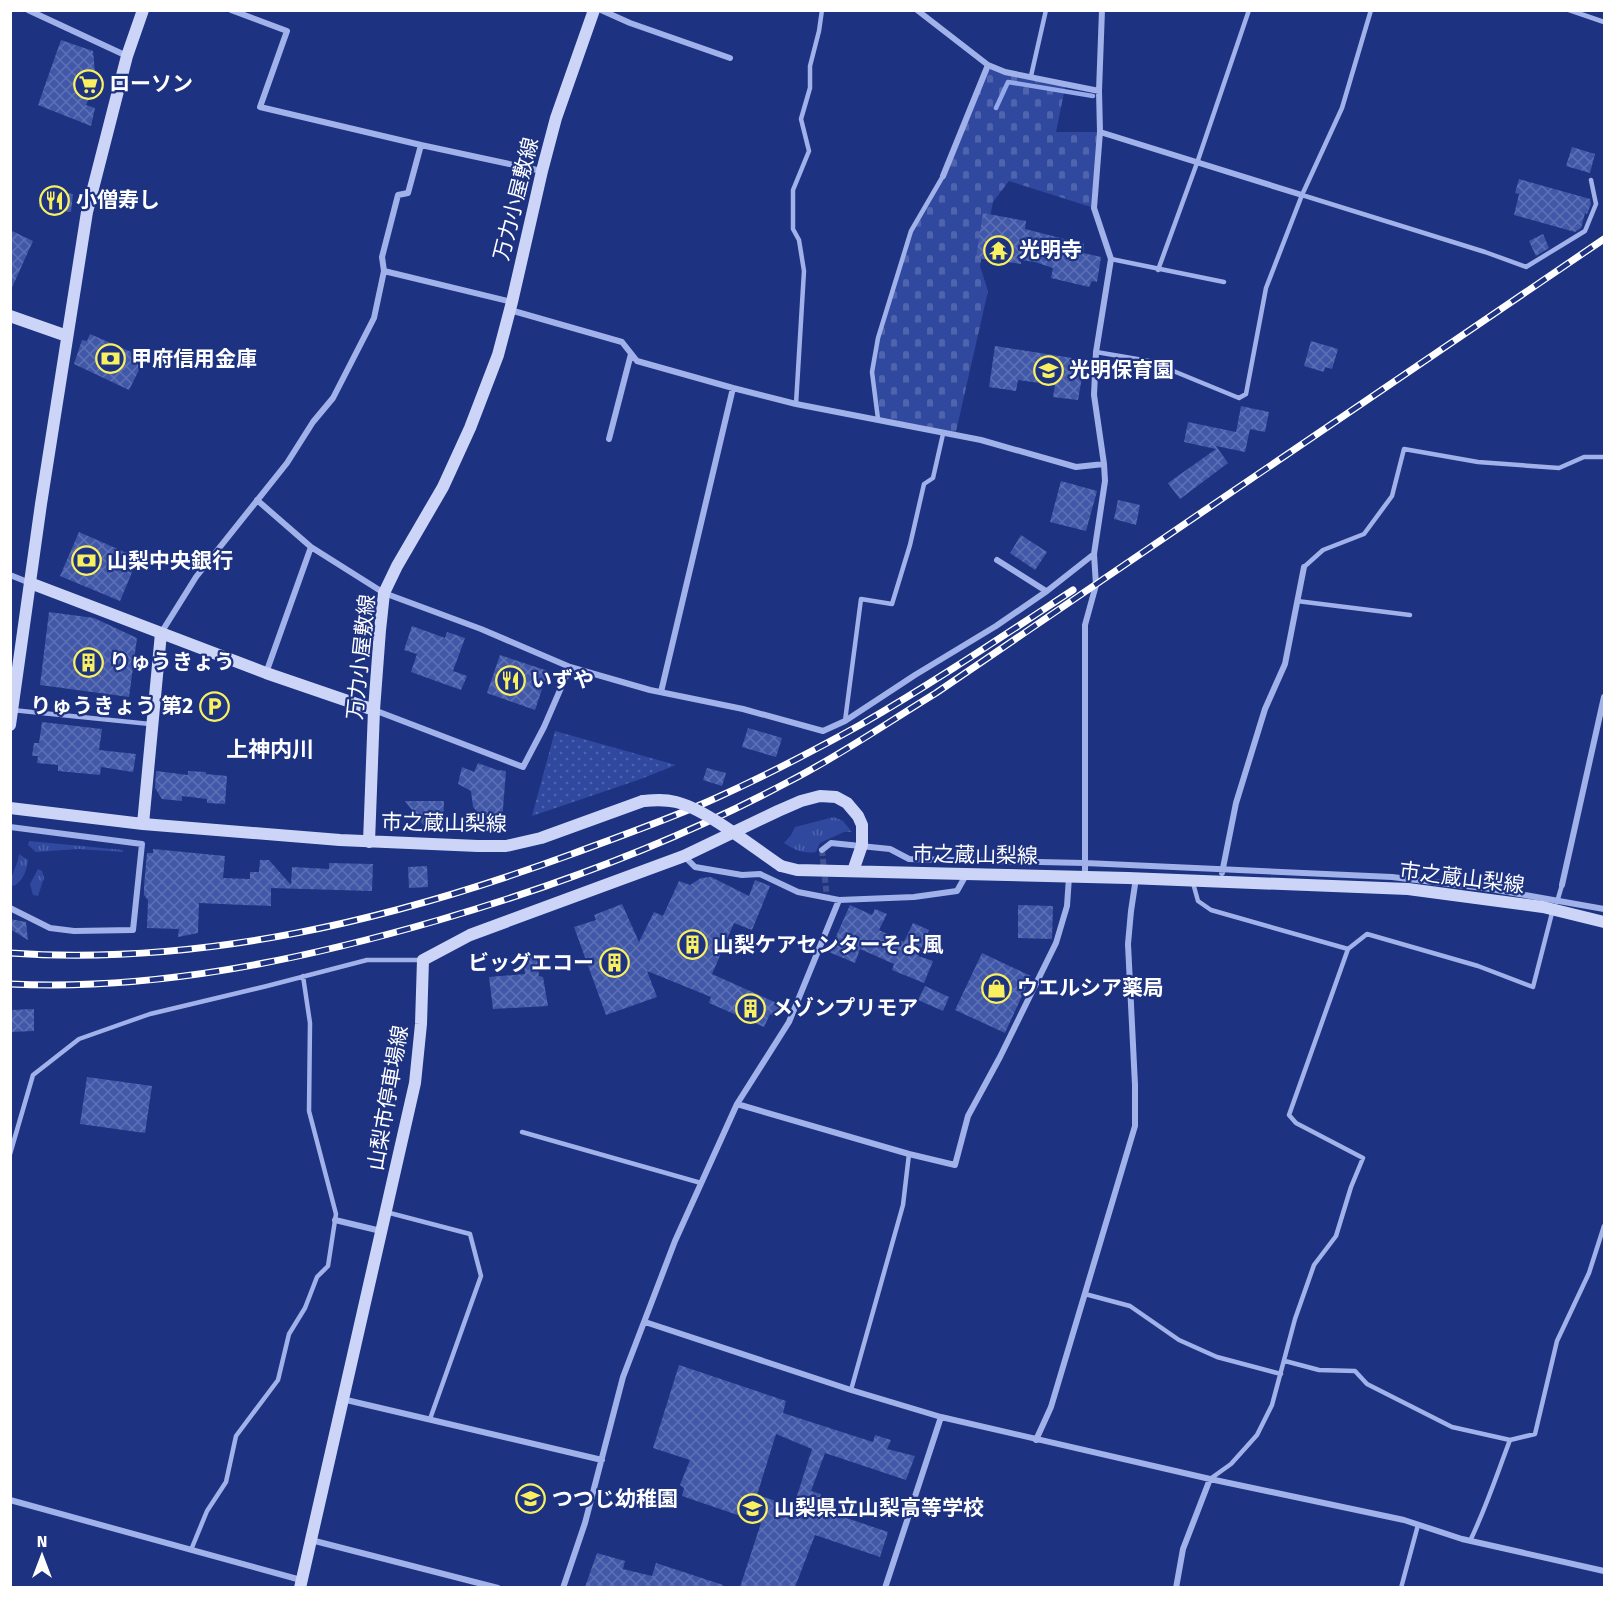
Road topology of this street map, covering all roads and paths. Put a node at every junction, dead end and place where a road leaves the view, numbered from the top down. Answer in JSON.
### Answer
{"nodes":[{"id":1,"x":28,"y":10,"type":"edge"},
{"id":2,"x":143,"y":10,"type":"edge"},
{"id":3,"x":231,"y":10,"type":"edge"},
{"id":4,"x":594,"y":10,"type":"edge"},
{"id":5,"x":601,"y":10,"type":"edge"},
{"id":6,"x":822,"y":10,"type":"edge"},
{"id":7,"x":917,"y":10,"type":"edge"},
{"id":8,"x":1046,"y":10,"type":"edge"},
{"id":9,"x":1102,"y":10,"type":"edge"},
{"id":10,"x":1249,"y":10,"type":"edge"},
{"id":11,"x":1371,"y":10,"type":"edge"},
{"id":12,"x":1569,"y":10,"type":"edge"},
{"id":13,"x":1605,"y":22,"type":"edge"},
{"id":14,"x":127,"y":56,"type":"junction"},
{"id":15,"x":730,"y":58,"type":"dead end"},
{"id":16,"x":988,"y":65,"type":"junction"},
{"id":17,"x":1031,"y":76,"type":"junction"},
{"id":18,"x":1099,"y":91,"type":"junction"},
{"id":19,"x":1100,"y":132,"type":"junction"},
{"id":20,"x":421,"y":145,"type":"junction"},
{"id":21,"x":1197,"y":163,"type":"junction"},
{"id":22,"x":542,"y":171,"type":"junction"},
{"id":23,"x":943,"y":177,"type":"joint"},
{"id":24,"x":1591,"y":180,"type":"dead end"},
{"id":25,"x":1302,"y":195,"type":"junction"},
{"id":26,"x":1111,"y":259,"type":"junction"},
{"id":27,"x":1158,"y":270,"type":"junction"},
{"id":28,"x":384,"y":271,"type":"junction"},
{"id":29,"x":1224,"y":282,"type":"dead end"},
{"id":30,"x":511,"y":306,"type":"junction"},
{"id":31,"x":10,"y":316,"type":"edge"},
{"id":32,"x":67,"y":336,"type":"junction"},
{"id":33,"x":1096,"y":352,"type":"junction"},
{"id":34,"x":631,"y":354,"type":"junction"},
{"id":35,"x":732,"y":388,"type":"junction"},
{"id":36,"x":796,"y":404,"type":"junction"},
{"id":37,"x":878,"y":419,"type":"junction"},
{"id":38,"x":944,"y":434,"type":"junction"},
{"id":39,"x":609,"y":439,"type":"dead end"},
{"id":40,"x":1605,"y":457,"type":"edge"},
{"id":41,"x":1104,"y":464,"type":"junction"},
{"id":42,"x":257,"y":500,"type":"junction"},
{"id":43,"x":311,"y":547,"type":"junction"},
{"id":44,"x":1094,"y":554,"type":"junction"},
{"id":45,"x":998,"y":560,"type":"dead end"},
{"id":46,"x":1304,"y":567,"type":"joint"},
{"id":47,"x":10,"y":575,"type":"edge"},
{"id":48,"x":30,"y":583,"type":"junction"},
{"id":49,"x":1046,"y":591,"type":"junction"},
{"id":50,"x":384,"y":593,"type":"junction"},
{"id":51,"x":1297,"y":601,"type":"junction"},
{"id":52,"x":1410,"y":615,"type":"dead end"},
{"id":53,"x":160,"y":633,"type":"junction"},
{"id":54,"x":570,"y":667,"type":"junction"},
{"id":55,"x":266,"y":673,"type":"junction"},
{"id":56,"x":661,"y":692,"type":"junction"},
{"id":57,"x":1605,"y":697,"type":"edge"},
{"id":58,"x":12,"y":710,"type":"junction"},
{"id":59,"x":374,"y":710,"type":"junction"},
{"id":60,"x":845,"y":721,"type":"junction"},
{"id":61,"x":10,"y":724,"type":"edge"},
{"id":62,"x":152,"y":724,"type":"junction"},
{"id":63,"x":10,"y":808,"type":"edge"},
{"id":64,"x":143,"y":824,"type":"junction"},
{"id":65,"x":10,"y":827,"type":"edge"},
{"id":66,"x":369,"y":842,"type":"junction"},
{"id":67,"x":862,"y":845,"type":"junction"},
{"id":68,"x":822,"y":850,"type":"dead end"},
{"id":69,"x":684,"y":856,"type":"junction"},
{"id":70,"x":1085,"y":863,"type":"junction"},
{"id":71,"x":853,"y":871,"type":"junction"},
{"id":72,"x":967,"y":874,"type":"junction"},
{"id":73,"x":1069,"y":876,"type":"junction"},
{"id":74,"x":1221,"y":876,"type":"junction"},
{"id":75,"x":1085,"y":877,"type":"junction"},
{"id":76,"x":1136,"y":878,"type":"junction"},
{"id":77,"x":1193,"y":881,"type":"junction"},
{"id":78,"x":1562,"y":885,"type":"joint"},
{"id":79,"x":839,"y":900,"type":"junction"},
{"id":80,"x":1555,"y":905,"type":"junction"},
{"id":81,"x":10,"y":908,"type":"edge"},
{"id":82,"x":1605,"y":909,"type":"edge"},
{"id":83,"x":1605,"y":922,"type":"edge"},
{"id":84,"x":1348,"y":949,"type":"junction"},
{"id":85,"x":423,"y":960,"type":"junction"},
{"id":86,"x":303,"y":976,"type":"junction"},
{"id":87,"x":737,"y":1104,"type":"junction"},
{"id":88,"x":522,"y":1132,"type":"dead end"},
{"id":89,"x":10,"y":1154,"type":"edge"},
{"id":90,"x":909,"y":1154,"type":"junction"},
{"id":91,"x":702,"y":1183,"type":"junction"},
{"id":92,"x":386,"y":1212,"type":"junction"},
{"id":93,"x":335,"y":1220,"type":"junction"},
{"id":94,"x":1605,"y":1226,"type":"edge"},
{"id":95,"x":382,"y":1231,"type":"junction"},
{"id":96,"x":1085,"y":1293,"type":"junction"},
{"id":97,"x":645,"y":1322,"type":"junction"},
{"id":98,"x":1285,"y":1360,"type":"junction"},
{"id":99,"x":1281,"y":1374,"type":"junction"},
{"id":100,"x":851,"y":1390,"type":"junction"},
{"id":101,"x":342,"y":1399,"type":"junction"},
{"id":102,"x":941,"y":1417,"type":"junction"},
{"id":103,"x":430,"y":1419,"type":"junction"},
{"id":104,"x":1036,"y":1440,"type":"junction"},
{"id":105,"x":1510,"y":1440,"type":"junction"},
{"id":106,"x":602,"y":1460,"type":"junction"},
{"id":107,"x":1210,"y":1479,"type":"junction"},
{"id":108,"x":10,"y":1500,"type":"edge"},
{"id":109,"x":1418,"y":1525,"type":"junction"},
{"id":110,"x":311,"y":1540,"type":"junction"},
{"id":111,"x":1470,"y":1540,"type":"junction"},
{"id":112,"x":191,"y":1550,"type":"junction"},
{"id":113,"x":1605,"y":1571,"type":"edge"},
{"id":114,"x":301,"y":1584,"type":"edge"},
{"id":115,"x":498,"y":1587,"type":"edge"},
{"id":116,"x":563,"y":1587,"type":"edge"},
{"id":117,"x":885,"y":1587,"type":"edge"},
{"id":118,"x":1176,"y":1587,"type":"edge"},
{"id":119,"x":1401,"y":1587,"type":"edge"}],
"edges":[{"from":1,"to":14,"type":"street"},
{"from":2,"to":14,"type":"main road"},
{"from":3,"to":20,"type":"street"},
{"from":4,"to":22,"type":"main road","name":"万力小屋敷線"},
{"from":5,"to":15,"type":"street"},
{"from":6,"to":36,"type":"lane"},
{"from":7,"to":16,"type":"street"},
{"from":8,"to":17,"type":"lane"},
{"from":9,"to":18,"type":"street"},
{"from":10,"to":21,"type":"lane"},
{"from":11,"to":25,"type":"lane"},
{"from":12,"to":13,"type":"lane"},
{"from":14,"to":32,"type":"main road"},
{"from":16,"to":17,"type":"street"},
{"from":16,"to":23,"type":"street"},
{"from":17,"to":18,"type":"street"},
{"from":18,"to":19,"type":"street"},
{"from":19,"to":21,"type":"street"},
{"from":19,"to":26,"type":"street"},
{"from":20,"to":22,"type":"street"},
{"from":20,"to":28,"type":"street"},
{"from":21,"to":25,"type":"street"},
{"from":21,"to":27,"type":"lane"},
{"from":22,"to":30,"type":"main road","name":"万力小屋敷線"},
{"from":23,"to":37,"type":"lane"},
{"from":24,"to":25,"type":"lane"},
{"from":25,"to":33,"type":"lane"},
{"from":26,"to":27,"type":"lane"},
{"from":26,"to":33,"type":"street"},
{"from":27,"to":29,"type":"lane"},
{"from":28,"to":30,"type":"street"},
{"from":28,"to":42,"type":"street"},
{"from":30,"to":34,"type":"street"},
{"from":30,"to":50,"type":"main road","name":"万力小屋敷線"},
{"from":31,"to":32,"type":"main road"},
{"from":32,"to":48,"type":"main road"},
{"from":33,"to":41,"type":"street"},
{"from":34,"to":35,"type":"street"},
{"from":34,"to":39,"type":"street"},
{"from":35,"to":36,"type":"street"},
{"from":35,"to":56,"type":"street"},
{"from":36,"to":37,"type":"street"},
{"from":37,"to":38,"type":"street"},
{"from":38,"to":41,"type":"street"},
{"from":38,"to":60,"type":"lane"},
{"from":40,"to":46,"type":"lane"},
{"from":41,"to":44,"type":"street"},
{"from":42,"to":43,"type":"street"},
{"from":42,"to":53,"type":"street"},
{"from":43,"to":50,"type":"street"},
{"from":43,"to":55,"type":"street"},
{"from":44,"to":49,"type":"street"},
{"from":44,"to":70,"type":"street"},
{"from":45,"to":49,"type":"street"},
{"from":46,"to":51,"type":"street"},
{"from":47,"to":48,"type":"street"},
{"from":48,"to":53,"type":"main road"},
{"from":48,"to":58,"type":"main road"},
{"from":49,"to":60,"type":"street"},
{"from":50,"to":54,"type":"street"},
{"from":50,"to":59,"type":"main road","name":"万力小屋敷線"},
{"from":51,"to":52,"type":"lane"},
{"from":51,"to":74,"type":"street"},
{"from":53,"to":55,"type":"main road"},
{"from":53,"to":62,"type":"main road"},
{"from":54,"to":56,"type":"street"},
{"from":54,"to":59,"type":"street"},
{"from":55,"to":59,"type":"main road"},
{"from":56,"to":60,"type":"street"},
{"from":57,"to":78,"type":"street"},
{"from":58,"to":61,"type":"main road"},
{"from":58,"to":62,"type":"lane"},
{"from":59,"to":66,"type":"main road","name":"万力小屋敷線"},
{"from":62,"to":64,"type":"main road"},
{"from":63,"to":64,"type":"main road"},
{"from":64,"to":66,"type":"main road"},
{"from":65,"to":81,"type":"street"},
{"from":66,"to":71,"type":"main road","name":"市之蔵山梨線","bridge":true},
{"from":67,"to":68,"type":"street"},
{"from":67,"to":69,"type":"main road"},
{"from":67,"to":70,"type":"street"},
{"from":67,"to":71,"type":"main road"},
{"from":69,"to":79,"type":"street"},
{"from":69,"to":85,"type":"main road"},
{"from":70,"to":74,"type":"street"},
{"from":70,"to":75,"type":"street"},
{"from":71,"to":72,"type":"main road","name":"市之蔵山梨線"},
{"from":72,"to":73,"type":"main road","name":"市之蔵山梨線"},
{"from":72,"to":79,"type":"street"},
{"from":73,"to":75,"type":"main road","name":"市之蔵山梨線"},
{"from":73,"to":90,"type":"street"},
{"from":74,"to":77,"type":"main road","name":"市之蔵山梨線"},
{"from":74,"to":80,"type":"main road","name":"市之蔵山梨線"},
{"from":75,"to":76,"type":"main road","name":"市之蔵山梨線"},
{"from":76,"to":77,"type":"main road","name":"市之蔵山梨線"},
{"from":76,"to":96,"type":"street"},
{"from":77,"to":84,"type":"lane"},
{"from":78,"to":80,"type":"lane"},
{"from":79,"to":87,"type":"street"},
{"from":80,"to":82,"type":"street"},
{"from":80,"to":83,"type":"main road","name":"市之蔵山梨線"},
{"from":80,"to":84,"type":"lane"},
{"from":84,"to":98,"type":"lane"},
{"from":85,"to":86,"type":"lane"},
{"from":85,"to":92,"type":"main road","name":"山梨市停車場線"},
{"from":86,"to":89,"type":"lane"},
{"from":86,"to":93,"type":"lane"},
{"from":87,"to":90,"type":"street"},
{"from":87,"to":91,"type":"street"},
{"from":88,"to":91,"type":"lane"},
{"from":90,"to":100,"type":"lane"},
{"from":91,"to":97,"type":"street"},
{"from":92,"to":95,"type":"main road","name":"山梨市停車場線"},
{"from":92,"to":103,"type":"lane"},
{"from":93,"to":95,"type":"street"},
{"from":93,"to":112,"type":"lane"},
{"from":94,"to":105,"type":"lane"},
{"from":95,"to":101,"type":"main road","name":"山梨市停車場線"},
{"from":96,"to":99,"type":"lane"},
{"from":96,"to":104,"type":"street"},
{"from":97,"to":100,"type":"street"},
{"from":97,"to":106,"type":"street"},
{"from":98,"to":99,"type":"lane"},
{"from":98,"to":105,"type":"lane"},
{"from":99,"to":107,"type":"lane"},
{"from":100,"to":102,"type":"street"},
{"from":101,"to":103,"type":"street"},
{"from":101,"to":110,"type":"main road","name":"山梨市停車場線"},
{"from":102,"to":104,"type":"street"},
{"from":102,"to":117,"type":"street"},
{"from":103,"to":106,"type":"street"},
{"from":104,"to":107,"type":"street"},
{"from":105,"to":111,"type":"lane"},
{"from":106,"to":116,"type":"street"},
{"from":107,"to":109,"type":"street"},
{"from":107,"to":118,"type":"street"},
{"from":108,"to":112,"type":"street"},
{"from":109,"to":111,"type":"street"},
{"from":109,"to":119,"type":"lane"},
{"from":110,"to":114,"type":"main road","name":"山梨市停車場線"},
{"from":110,"to":115,"type":"street"},
{"from":111,"to":113,"type":"street"},
{"from":112,"to":114,"type":"street"}]}
